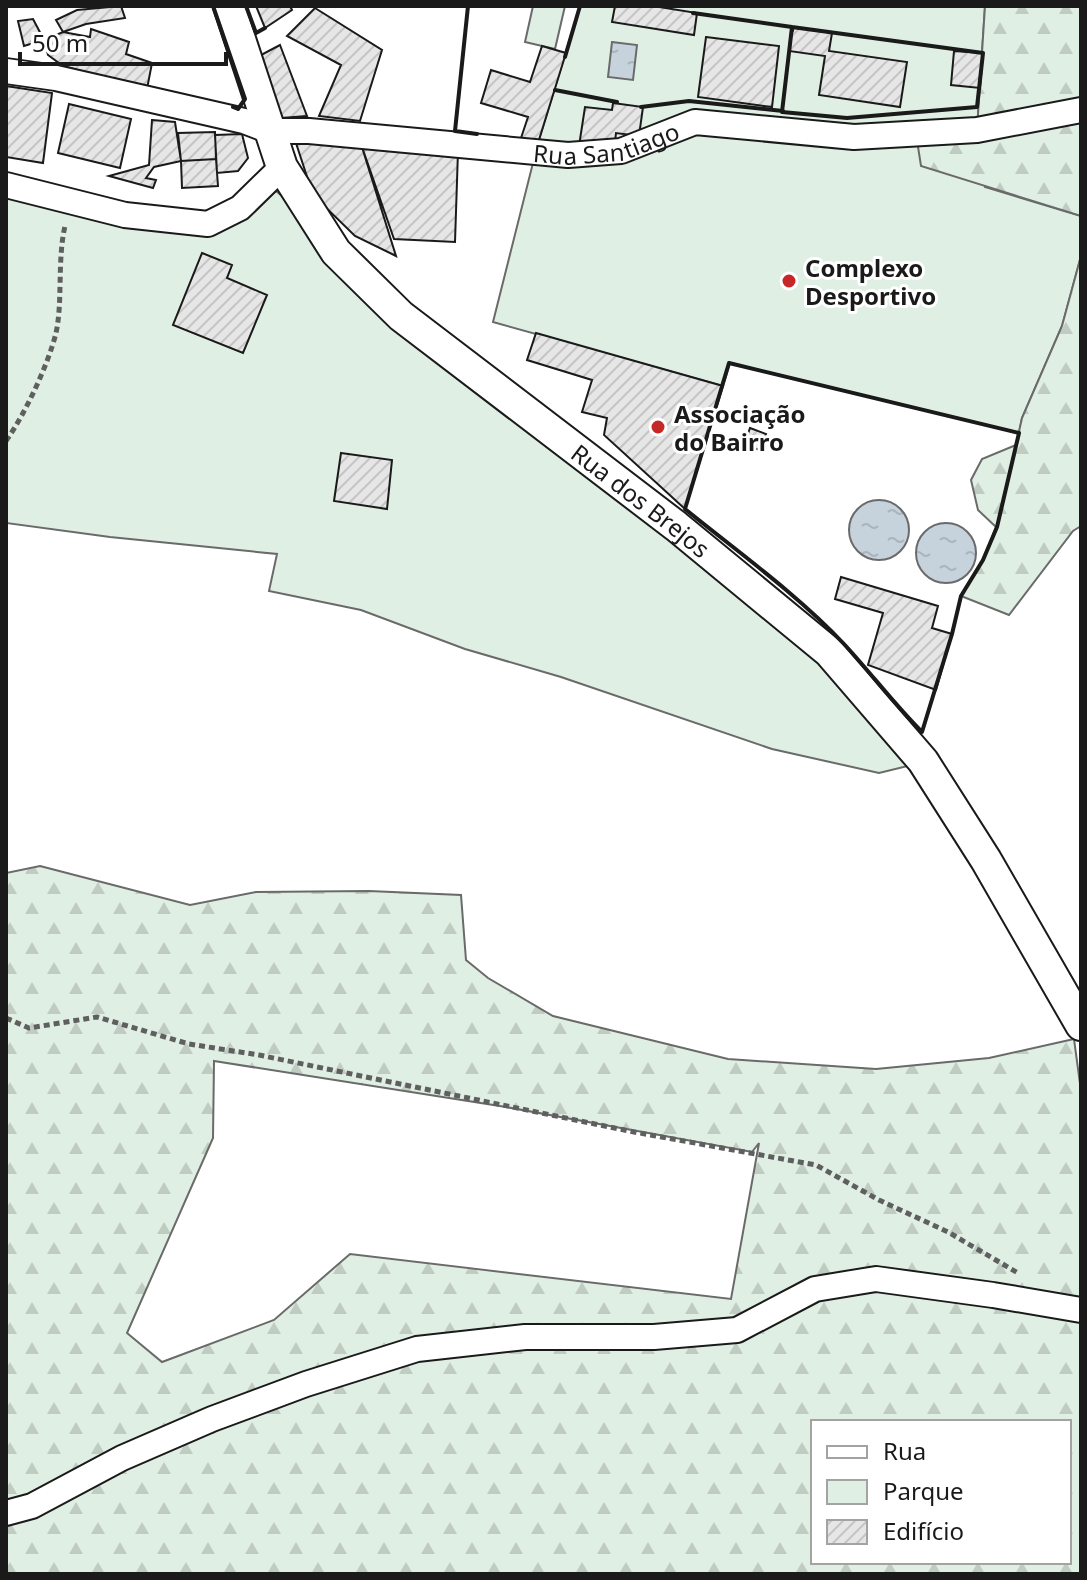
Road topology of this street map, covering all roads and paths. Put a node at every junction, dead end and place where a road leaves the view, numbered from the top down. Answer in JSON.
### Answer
{"nodes":[{"id":1,"x":229,"y":6,"type":"edge"},
{"id":2,"x":6,"y":71,"type":"edge"},
{"id":3,"x":1081,"y":110,"type":"edge"},
{"id":4,"x":270,"y":131,"type":"junction"},
{"id":5,"x":282,"y":167,"type":"junction"},
{"id":6,"x":6,"y":185,"type":"edge"},
{"id":7,"x":71,"y":202,"type":"junction"},
{"id":8,"x":6,"y":441,"type":"edge"},
{"id":9,"x":1074,"y":999,"type":"edge"},
{"id":10,"x":6,"y":1018,"type":"edge"},
{"id":11,"x":1081,"y":1025,"type":"edge"},
{"id":12,"x":1022,"y":1275,"type":"dead end"},
{"id":13,"x":1081,"y":1310,"type":"edge"},
{"id":14,"x":6,"y":1513,"type":"edge"}],
"edges":[{"from":1,"to":4,"type":"street","name":"Rua dos Brejos"},
{"from":2,"to":4,"type":"street","name":"Rua Santiago"},
{"from":3,"to":4,"type":"street","name":"Rua Santiago"},
{"from":4,"to":5,"type":"street","name":"Rua dos Brejos"},
{"from":5,"to":7,"type":"street"},
{"from":5,"to":9,"type":"street","name":"Rua dos Brejos"},
{"from":6,"to":7,"type":"street"},
{"from":7,"to":8,"type":"path"},
{"from":9,"to":11,"type":"street","name":"Rua dos Brejos"},
{"from":10,"to":12,"type":"path"},
{"from":13,"to":14,"type":"street"}]}
